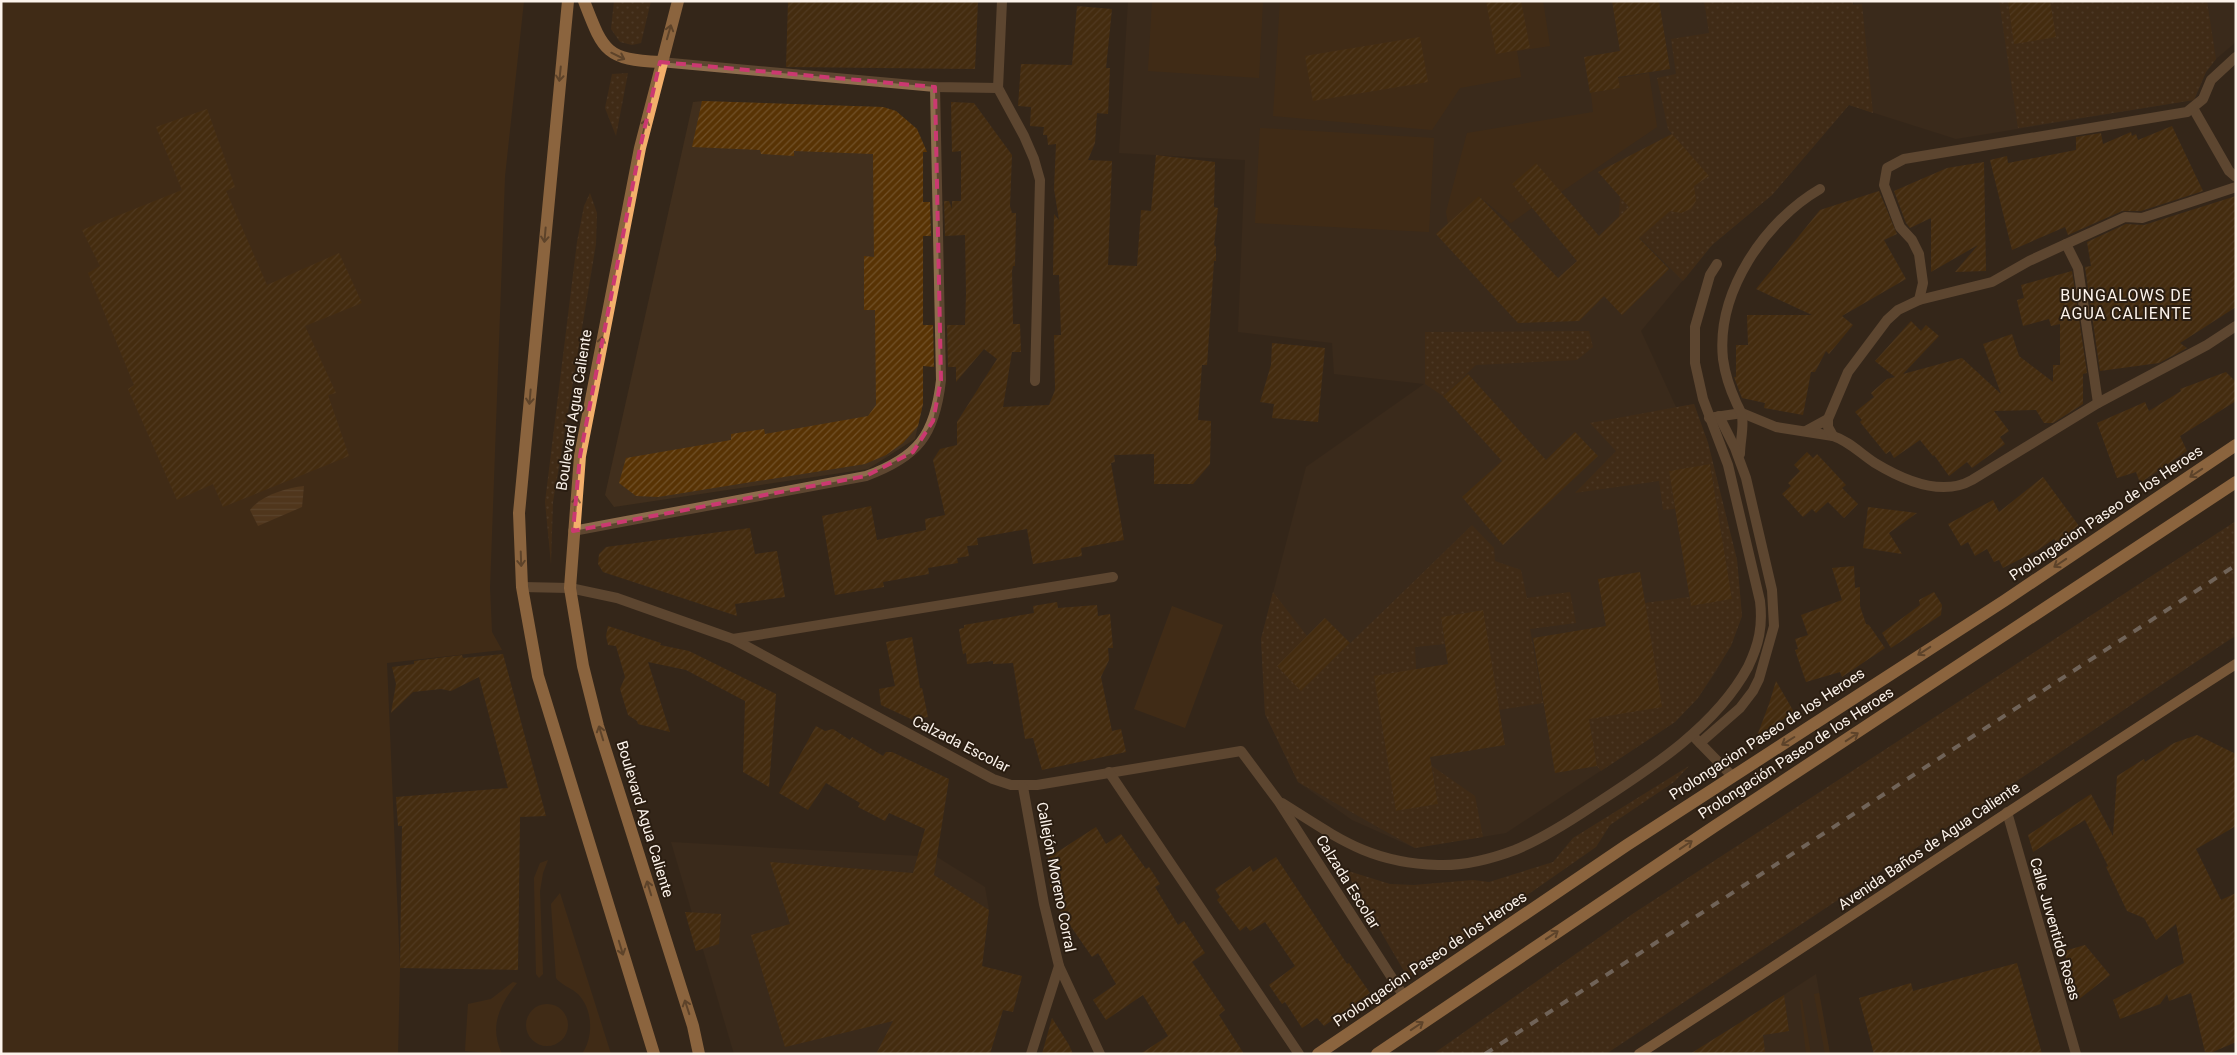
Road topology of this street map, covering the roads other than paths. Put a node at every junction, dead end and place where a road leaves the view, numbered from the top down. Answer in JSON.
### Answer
{"nodes":[{"id":1,"x":568,"y":1,"type":"edge"},
{"id":2,"x":584,"y":1,"type":"edge"},
{"id":3,"x":678,"y":1,"type":"edge"},
{"id":4,"x":1002,"y":1,"type":"edge"},
{"id":5,"x":2236,"y":57,"type":"edge"},
{"id":6,"x":660,"y":62,"type":"junction"},
{"id":7,"x":935,"y":87,"type":"junction"},
{"id":8,"x":998,"y":88,"type":"junction"},
{"id":9,"x":2193,"y":108,"type":"junction"},
{"id":10,"x":2232,"y":174,"type":"edge"},
{"id":11,"x":2236,"y":187,"type":"edge"},
{"id":12,"x":1820,"y":189,"type":"dead end"},
{"id":13,"x":2223,"y":192,"type":"junction"},
{"id":14,"x":2066,"y":244,"type":"junction"},
{"id":15,"x":1717,"y":264,"type":"dead end"},
{"id":16,"x":1919,"y":300,"type":"junction"},
{"id":17,"x":2236,"y":326,"type":"edge"},
{"id":18,"x":1035,"y":381,"type":"dead end"},
{"id":19,"x":2098,"y":403,"type":"junction"},
{"id":20,"x":1742,"y":413,"type":"junction"},
{"id":21,"x":1714,"y":417,"type":"junction"},
{"id":22,"x":1828,"y":419,"type":"junction"},
{"id":23,"x":1806,"y":431,"type":"junction"},
{"id":24,"x":1833,"y":436,"type":"junction"},
{"id":25,"x":2236,"y":445,"type":"edge"},
{"id":26,"x":1740,"y":460,"type":"junction"},
{"id":27,"x":2236,"y":482,"type":"edge"},
{"id":28,"x":573,"y":531,"type":"junction"},
{"id":29,"x":1113,"y":577,"type":"dead end"},
{"id":30,"x":522,"y":588,"type":"junction"},
{"id":31,"x":570,"y":588,"type":"junction"},
{"id":32,"x":733,"y":639,"type":"junction"},
{"id":33,"x":2236,"y":664,"type":"edge"},
{"id":34,"x":1692,"y":734,"type":"junction"},
{"id":35,"x":1700,"y":743,"type":"junction"},
{"id":36,"x":1109,"y":772,"type":"junction"},
{"id":37,"x":1732,"y":776,"type":"junction"},
{"id":38,"x":1024,"y":787,"type":"junction"},
{"id":39,"x":1279,"y":802,"type":"junction"},
{"id":40,"x":2006,"y":812,"type":"junction"},
{"id":41,"x":1059,"y":966,"type":"junction"},
{"id":42,"x":1403,"y":996,"type":"junction"},
{"id":43,"x":654,"y":1054,"type":"edge"},
{"id":44,"x":699,"y":1054,"type":"edge"},
{"id":45,"x":1031,"y":1054,"type":"edge"},
{"id":46,"x":1100,"y":1054,"type":"edge"},
{"id":47,"x":1299,"y":1054,"type":"edge"},
{"id":48,"x":1318,"y":1054,"type":"edge"},
{"id":49,"x":1377,"y":1054,"type":"edge"},
{"id":50,"x":1640,"y":1054,"type":"edge"},
{"id":51,"x":2076,"y":1054,"type":"edge"}],
"edges":[{"from":1,"to":30,"type":"main road","one_way":true},
{"from":2,"to":6,"type":"main road","one_way":true},
{"from":6,"to":3,"type":"main road","name":"Boulevard Agua Caliente","one_way":true},
{"from":4,"to":8,"type":"street"},
{"from":5,"to":9,"type":"street"},
{"from":6,"to":7,"type":"street"},
{"from":28,"to":6,"type":"main road","name":"Boulevard Agua Caliente","one_way":true},
{"from":7,"to":8,"type":"street"},
{"from":7,"to":28,"type":"street"},
{"from":8,"to":18,"type":"street"},
{"from":9,"to":10,"type":"street"},
{"from":9,"to":16,"type":"street"},
{"from":10,"to":13,"type":"street"},
{"from":11,"to":13,"type":"street"},
{"from":12,"to":20,"type":"street"},
{"from":13,"to":14,"type":"street"},
{"from":14,"to":16,"type":"street"},
{"from":14,"to":19,"type":"street"},
{"from":15,"to":21,"type":"street"},
{"from":16,"to":22,"type":"street"},
{"from":17,"to":19,"type":"street"},
{"from":19,"to":24,"type":"street"},
{"from":20,"to":21,"type":"street"},
{"from":20,"to":23,"type":"street"},
{"from":20,"to":26,"type":"street"},
{"from":21,"to":26,"type":"street"},
{"from":21,"to":34,"type":"street"},
{"from":22,"to":23,"type":"street"},
{"from":22,"to":24,"type":"street"},
{"from":23,"to":24,"type":"street"},
{"from":25,"to":37,"type":"main road","name":"Prolongacion Paseo de los Heroes","one_way":true},
{"from":26,"to":35,"type":"street"},
{"from":49,"to":27,"type":"main road","name":"Prolongación Paseo de los Heroes","one_way":true},
{"from":28,"to":31,"type":"main road","name":"Boulevard Agua Caliente"},
{"from":29,"to":32,"type":"street"},
{"from":30,"to":31,"type":"street","name":"Calzada Escolar"},
{"from":30,"to":43,"type":"main road","one_way":true},
{"from":31,"to":32,"type":"street","name":"Calzada Escolar"},
{"from":44,"to":31,"type":"main road","name":"Boulevard Agua Caliente","one_way":true},
{"from":32,"to":38,"type":"street","name":"Calzada Escolar"},
{"from":33,"to":40,"type":"street","name":"Avenida Baños de Agua Caliente"},
{"from":34,"to":35,"type":"street"},
{"from":34,"to":39,"type":"street"},
{"from":35,"to":37,"type":"street"},
{"from":36,"to":38,"type":"street","name":"Calzada Escolar"},
{"from":36,"to":39,"type":"street","name":"Calzada Escolar"},
{"from":36,"to":47,"type":"street"},
{"from":37,"to":42,"type":"main road","name":"Prolongacion Paseo de los Heroes"},
{"from":38,"to":41,"type":"street","name":"Callejón Moreno Corral"},
{"from":39,"to":42,"type":"street","name":"Calzada Escolar"},
{"from":40,"to":50,"type":"street","name":"Avenida Baños de Agua Caliente"},
{"from":40,"to":51,"type":"street","name":"Calle Juventido Rosas"},
{"from":41,"to":45,"type":"street"},
{"from":41,"to":46,"type":"street","name":"Callejón Moreno Corral"},
{"from":42,"to":48,"type":"main road","name":"Prolongacion Paseo de los Heroes"}]}
